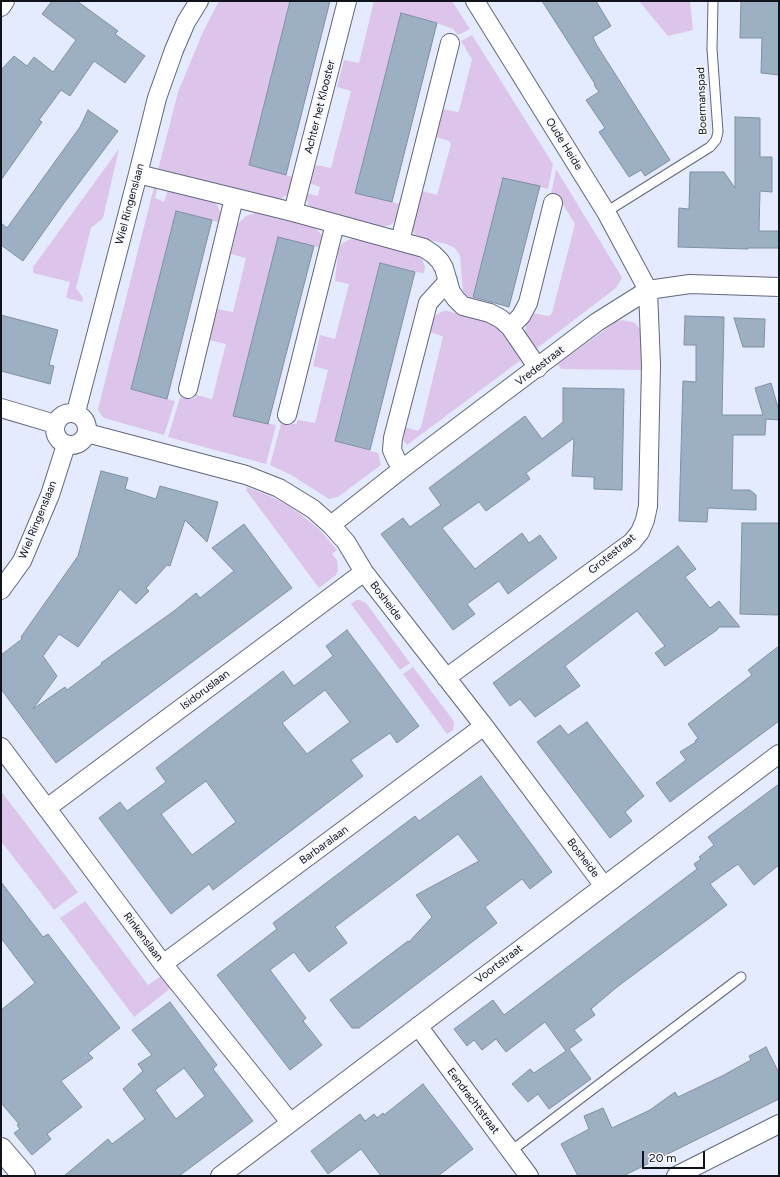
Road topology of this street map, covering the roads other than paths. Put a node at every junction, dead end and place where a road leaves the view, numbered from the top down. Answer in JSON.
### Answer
{"nodes":[{"id":1,"x":5,"y":1,"type":"edge"},
{"id":2,"x":199,"y":1,"type":"edge"},
{"id":3,"x":347,"y":1,"type":"edge"},
{"id":4,"x":475,"y":1,"type":"edge"},
{"id":5,"x":713,"y":1,"type":"edge"},
{"id":6,"x":1,"y":7,"type":"edge"},
{"id":7,"x":450,"y":43,"type":"dead end"},
{"id":8,"x":138,"y":174,"type":"junction"},
{"id":9,"x":234,"y":198,"type":"junction"},
{"id":10,"x":553,"y":203,"type":"dead end"},
{"id":11,"x":293,"y":212,"type":"junction"},
{"id":12,"x":606,"y":212,"type":"junction"},
{"id":13,"x":335,"y":224,"type":"junction"},
{"id":14,"x":400,"y":241,"type":"junction"},
{"id":15,"x":448,"y":281,"type":"junction"},
{"id":16,"x":779,"y":287,"type":"edge"},
{"id":17,"x":648,"y":290,"type":"junction"},
{"id":18,"x":510,"y":327,"type":"junction"},
{"id":19,"x":538,"y":368,"type":"junction"},
{"id":20,"x":188,"y":389,"type":"dead end"},
{"id":21,"x":1,"y":408,"type":"edge"},
{"id":22,"x":76,"y":412,"type":"junction"},
{"id":23,"x":287,"y":415,"type":"dead end"},
{"id":24,"x":56,"y":424,"type":"junction"},
{"id":25,"x":87,"y":433,"type":"junction"},
{"id":26,"x":66,"y":444,"type":"junction"},
{"id":27,"x":402,"y":469,"type":"junction"},
{"id":28,"x":331,"y":525,"type":"junction"},
{"id":29,"x":364,"y":572,"type":"junction"},
{"id":30,"x":1,"y":590,"type":"edge"},
{"id":31,"x":446,"y":678,"type":"junction"},
{"id":32,"x":484,"y":726,"type":"junction"},
{"id":33,"x":1,"y":747,"type":"edge"},
{"id":34,"x":779,"y":754,"type":"edge"},
{"id":35,"x":47,"y":808,"type":"junction"},
{"id":36,"x":604,"y":886,"type":"junction"},
{"id":37,"x":163,"y":964,"type":"junction"},
{"id":38,"x":741,"y":977,"type":"dead end"},
{"id":39,"x":418,"y":1026,"type":"junction"},
{"id":40,"x":290,"y":1122,"type":"junction"},
{"id":41,"x":779,"y":1124,"type":"edge"},
{"id":42,"x":1,"y":1149,"type":"edge"},
{"id":43,"x":511,"y":1151,"type":"junction"},
{"id":44,"x":24,"y":1176,"type":"edge"},
{"id":45,"x":220,"y":1176,"type":"edge"},
{"id":46,"x":529,"y":1176,"type":"edge"},
{"id":47,"x":676,"y":1176,"type":"edge"}],
"edges":[{"from":1,"to":6,"type":"street"},
{"from":2,"to":8,"type":"street","name":"Wiel Ringenslaan"},
{"from":3,"to":11,"type":"street","name":"Achter het Klooster"},
{"from":4,"to":12,"type":"street","name":"Oude Heide"},
{"from":5,"to":12,"type":"lane","name":"Boermanspad"},
{"from":7,"to":14,"type":"street"},
{"from":8,"to":9,"type":"street"},
{"from":8,"to":22,"type":"street","name":"Wiel Ringenslaan"},
{"from":9,"to":11,"type":"street"},
{"from":9,"to":20,"type":"street"},
{"from":10,"to":18,"type":"street"},
{"from":11,"to":13,"type":"street"},
{"from":12,"to":17,"type":"street","name":"Oude Heide"},
{"from":13,"to":14,"type":"street"},
{"from":13,"to":23,"type":"street"},
{"from":14,"to":15,"type":"street"},
{"from":15,"to":18,"type":"street"},
{"from":15,"to":27,"type":"street"},
{"from":16,"to":17,"type":"street","name":"Vredestraat"},
{"from":17,"to":19,"type":"street","name":"Vredestraat"},
{"from":17,"to":31,"type":"street","name":"Grotestraat"},
{"from":18,"to":19,"type":"street"},
{"from":19,"to":27,"type":"street","name":"Vredestraat"},
{"from":21,"to":24,"type":"street"},
{"from":22,"to":24,"type":"street"},
{"from":22,"to":25,"type":"street"},
{"from":24,"to":26,"type":"street"},
{"from":25,"to":26,"type":"street"},
{"from":25,"to":28,"type":"street","name":"Bosheide"},
{"from":26,"to":30,"type":"street","name":"Wiel Ringenslaan"},
{"from":27,"to":28,"type":"street","name":"Vredestraat"},
{"from":28,"to":29,"type":"street","name":"Bosheide"},
{"from":29,"to":31,"type":"street","name":"Bosheide"},
{"from":29,"to":35,"type":"street","name":"Isidoruslaan"},
{"from":31,"to":32,"type":"street","name":"Bosheide"},
{"from":32,"to":36,"type":"street","name":"Bosheide"},
{"from":32,"to":37,"type":"street","name":"Barbaralaan"},
{"from":33,"to":35,"type":"street","name":"Rinkenslaan"},
{"from":34,"to":36,"type":"street","name":"Voortstraat"},
{"from":35,"to":37,"type":"street","name":"Rinkenslaan"},
{"from":36,"to":39,"type":"street","name":"Voortstraat"},
{"from":37,"to":40,"type":"street","name":"Rinkenslaan"},
{"from":38,"to":43,"type":"lane"},
{"from":39,"to":40,"type":"street","name":"Voortstraat"},
{"from":39,"to":43,"type":"street","name":"Eendrachtstraat"},
{"from":40,"to":45,"type":"street","name":"Voortstraat"},
{"from":41,"to":47,"type":"street"},
{"from":42,"to":44,"type":"street"},
{"from":43,"to":46,"type":"street","name":"Eendrachtstraat"}]}
